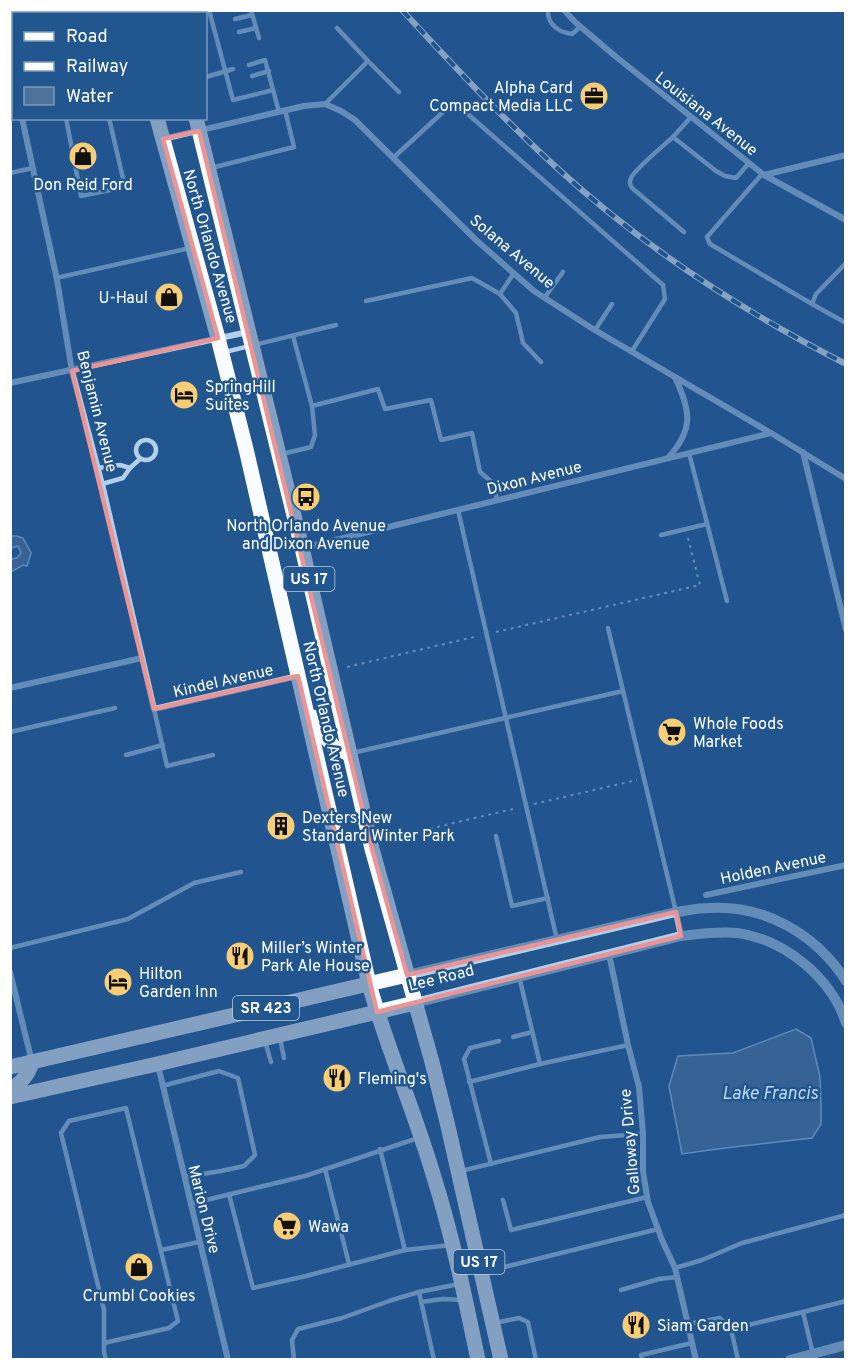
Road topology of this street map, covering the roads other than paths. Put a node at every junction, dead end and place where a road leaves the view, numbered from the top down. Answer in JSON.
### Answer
{"nodes":[{"id":1,"x":209,"y":10,"type":"edge"},
{"id":2,"x":548,"y":10,"type":"edge"},
{"id":3,"x":564,"y":10,"type":"edge"},
{"id":4,"x":251,"y":13,"type":"edge"},
{"id":5,"x":235,"y":19,"type":"dead end"},
{"id":6,"x":220,"y":23,"type":"dead end"},
{"id":7,"x":213,"y":25,"type":"junction"},
{"id":8,"x":580,"y":27,"type":"junction"},
{"id":9,"x":256,"y":28,"type":"junction"},
{"id":10,"x":337,"y":28,"type":"dead end"},
{"id":11,"x":239,"y":32,"type":"dead end"},
{"id":12,"x":224,"y":36,"type":"dead end"},
{"id":13,"x":217,"y":38,"type":"junction"},
{"id":14,"x":259,"y":38,"type":"dead end"},
{"id":15,"x":228,"y":51,"type":"dead end"},
{"id":16,"x":221,"y":53,"type":"junction"},
{"id":17,"x":369,"y":62,"type":"junction"},
{"id":18,"x":249,"y":65,"type":"dead end"},
{"id":19,"x":233,"y":69,"type":"dead end"},
{"id":20,"x":225,"y":71,"type":"junction"},
{"id":21,"x":268,"y":72,"type":"junction"},
{"id":22,"x":252,"y":76,"type":"dead end"},
{"id":23,"x":207,"y":77,"type":"edge"},
{"id":24,"x":237,"y":80,"type":"dead end"},
{"id":25,"x":229,"y":82,"type":"junction"},
{"id":26,"x":273,"y":90,"type":"junction"},
{"id":27,"x":399,"y":92,"type":"dead end"},
{"id":28,"x":325,"y":104,"type":"junction"},
{"id":29,"x":282,"y":111,"type":"junction"},
{"id":30,"x":691,"y":117,"type":"junction"},
{"id":31,"x":22,"y":120,"type":"edge"},
{"id":32,"x":66,"y":120,"type":"edge"},
{"id":33,"x":109,"y":120,"type":"edge"},
{"id":34,"x":158,"y":120,"type":"edge"},
{"id":35,"x":198,"y":125,"type":"edge"},
{"id":36,"x":673,"y":137,"type":"junction"},
{"id":37,"x":163,"y":139,"type":"junction"},
{"id":38,"x":846,"y":155,"type":"edge"},
{"id":39,"x":393,"y":158,"type":"junction"},
{"id":40,"x":749,"y":163,"type":"junction"},
{"id":41,"x":33,"y":168,"type":"junction"},
{"id":42,"x":209,"y":169,"type":"junction"},
{"id":43,"x":10,"y":173,"type":"edge"},
{"id":44,"x":763,"y":174,"type":"junction"},
{"id":45,"x":846,"y":220,"type":"edge"},
{"id":46,"x":684,"y":232,"type":"dead end"},
{"id":47,"x":192,"y":248,"type":"junction"},
{"id":48,"x":846,"y":263,"type":"edge"},
{"id":49,"x":563,"y":272,"type":"dead end"},
{"id":50,"x":514,"y":273,"type":"junction"},
{"id":51,"x":56,"y":278,"type":"junction"},
{"id":52,"x":500,"y":294,"type":"junction"},
{"id":53,"x":545,"y":297,"type":"junction"},
{"id":54,"x":366,"y":301,"type":"dead end"},
{"id":55,"x":612,"y":304,"type":"dead end"},
{"id":56,"x":812,"y":304,"type":"junction"},
{"id":57,"x":846,"y":323,"type":"edge"},
{"id":58,"x":336,"y":325,"type":"dead end"},
{"id":59,"x":595,"y":330,"type":"junction"},
{"id":60,"x":293,"y":336,"type":"junction"},
{"id":61,"x":250,"y":339,"type":"junction"},
{"id":62,"x":220,"y":346,"type":"junction"},
{"id":63,"x":632,"y":351,"type":"junction"},
{"id":64,"x":541,"y":362,"type":"dead end"},
{"id":65,"x":72,"y":371,"type":"junction"},
{"id":66,"x":674,"y":376,"type":"junction"},
{"id":67,"x":10,"y":383,"type":"edge"},
{"id":68,"x":312,"y":406,"type":"junction"},
{"id":69,"x":771,"y":433,"type":"junction"},
{"id":70,"x":803,"y":452,"type":"junction"},
{"id":71,"x":689,"y":453,"type":"junction"},
{"id":72,"x":279,"y":454,"type":"junction"},
{"id":73,"x":668,"y":458,"type":"junction"},
{"id":74,"x":140,"y":459,"type":"junction"},
{"id":75,"x":98,"y":468,"type":"junction"},
{"id":76,"x":130,"y":468,"type":"junction"},
{"id":77,"x":846,"y":479,"type":"edge"},
{"id":78,"x":102,"y":484,"type":"junction"},
{"id":79,"x":497,"y":500,"type":"junction"},
{"id":80,"x":458,"y":510,"type":"junction"},
{"id":81,"x":707,"y":524,"type":"junction"},
{"id":82,"x":661,"y":535,"type":"dead end"},
{"id":83,"x":302,"y":548,"type":"junction"},
{"id":84,"x":727,"y":601,"type":"dead end"},
{"id":85,"x":608,"y":628,"type":"dead end"},
{"id":86,"x":846,"y":630,"type":"edge"},
{"id":87,"x":142,"y":658,"type":"junction"},
{"id":88,"x":298,"y":676,"type":"junction"},
{"id":89,"x":10,"y":688,"type":"edge"},
{"id":90,"x":623,"y":691,"type":"junction"},
{"id":91,"x":305,"y":704,"type":"junction"},
{"id":92,"x":115,"y":708,"type":"dead end"},
{"id":93,"x":154,"y":709,"type":"junction"},
{"id":94,"x":506,"y":718,"type":"junction"},
{"id":95,"x":10,"y":732,"type":"edge"},
{"id":96,"x":163,"y":745,"type":"junction"},
{"id":97,"x":126,"y":754,"type":"dead end"},
{"id":98,"x":349,"y":754,"type":"junction"},
{"id":99,"x":213,"y":756,"type":"dead end"},
{"id":100,"x":496,"y":836,"type":"dead end"},
{"id":101,"x":846,"y":865,"type":"edge"},
{"id":102,"x":241,"y":872,"type":"dead end"},
{"id":103,"x":706,"y":895,"type":"dead end"},
{"id":104,"x":548,"y":898,"type":"junction"},
{"id":105,"x":676,"y":912,"type":"junction"},
{"id":106,"x":681,"y":936,"type":"junction"},
{"id":107,"x":557,"y":940,"type":"junction"},
{"id":108,"x":10,"y":948,"type":"edge"},
{"id":109,"x":609,"y":953,"type":"junction"},
{"id":110,"x":10,"y":972,"type":"edge"},
{"id":111,"x":407,"y":975,"type":"junction"},
{"id":112,"x":519,"y":976,"type":"junction"},
{"id":113,"x":846,"y":981,"type":"edge"},
{"id":114,"x":369,"y":984,"type":"junction"},
{"id":115,"x":12,"y":985,"type":"edge"},
{"id":116,"x":415,"y":1003,"type":"junction"},
{"id":117,"x":377,"y":1012,"type":"junction"},
{"id":118,"x":846,"y":1023,"type":"edge"},
{"id":119,"x":532,"y":1032,"type":"junction"},
{"id":120,"x":272,"y":1037,"type":"junction"},
{"id":121,"x":513,"y":1037,"type":"dead end"},
{"id":122,"x":499,"y":1041,"type":"dead end"},
{"id":123,"x":628,"y":1045,"type":"junction"},
{"id":124,"x":284,"y":1058,"type":"dead end"},
{"id":125,"x":271,"y":1062,"type":"dead end"},
{"id":126,"x":32,"y":1063,"type":"junction"},
{"id":127,"x":157,"y":1064,"type":"junction"},
{"id":128,"x":540,"y":1064,"type":"junction"},
{"id":129,"x":10,"y":1067,"type":"edge"},
{"id":130,"x":469,"y":1082,"type":"junction"},
{"id":131,"x":162,"y":1086,"type":"junction"},
{"id":132,"x":10,"y":1090,"type":"edge"},
{"id":133,"x":10,"y":1097,"type":"edge"},
{"id":134,"x":643,"y":1134,"type":"junction"},
{"id":135,"x":421,"y":1137,"type":"junction"},
{"id":136,"x":380,"y":1149,"type":"junction"},
{"id":137,"x":491,"y":1164,"type":"junction"},
{"id":138,"x":325,"y":1169,"type":"junction"},
{"id":139,"x":458,"y":1172,"type":"junction"},
{"id":140,"x":184,"y":1177,"type":"junction"},
{"id":141,"x":229,"y":1194,"type":"junction"},
{"id":142,"x":647,"y":1197,"type":"junction"},
{"id":143,"x":503,"y":1200,"type":"dead end"},
{"id":144,"x":190,"y":1204,"type":"junction"},
{"id":145,"x":846,"y":1215,"type":"edge"},
{"id":146,"x":658,"y":1229,"type":"junction"},
{"id":147,"x":199,"y":1242,"type":"junction"},
{"id":148,"x":452,"y":1245,"type":"junction"},
{"id":149,"x":405,"y":1250,"type":"junction"},
{"id":150,"x":161,"y":1251,"type":"junction"},
{"id":151,"x":349,"y":1264,"type":"junction"},
{"id":152,"x":675,"y":1268,"type":"junction"},
{"id":153,"x":481,"y":1273,"type":"junction"},
{"id":154,"x":677,"y":1277,"type":"junction"},
{"id":155,"x":461,"y":1284,"type":"junction"},
{"id":156,"x":621,"y":1290,"type":"dead end"},
{"id":157,"x":419,"y":1292,"type":"junction"},
{"id":158,"x":466,"y":1300,"type":"junction"},
{"id":159,"x":846,"y":1301,"type":"edge"},
{"id":160,"x":421,"y":1302,"type":"junction"},
{"id":161,"x":802,"y":1312,"type":"junction"},
{"id":162,"x":493,"y":1323,"type":"junction"},
{"id":163,"x":688,"y":1324,"type":"junction"},
{"id":164,"x":731,"y":1329,"type":"junction"},
{"id":165,"x":104,"y":1343,"type":"junction"},
{"id":166,"x":692,"y":1343,"type":"junction"},
{"id":167,"x":846,"y":1346,"type":"edge"},
{"id":168,"x":813,"y":1354,"type":"junction"},
{"id":169,"x":106,"y":1359,"type":"edge"},
{"id":170,"x":228,"y":1359,"type":"edge"},
{"id":171,"x":294,"y":1359,"type":"edge"},
{"id":172,"x":434,"y":1359,"type":"edge"},
{"id":173,"x":478,"y":1359,"type":"edge"},
{"id":174,"x":501,"y":1359,"type":"edge"},
{"id":175,"x":536,"y":1359,"type":"edge"},
{"id":176,"x":642,"y":1359,"type":"edge"},
{"id":177,"x":696,"y":1359,"type":"edge"},
{"id":178,"x":738,"y":1359,"type":"edge"},
{"id":179,"x":790,"y":1359,"type":"edge"}],
"edges":[{"from":1,"to":7,"type":"lane"},
{"from":2,"to":8,"type":"lane"},
{"from":3,"to":8,"type":"street","name":"Louisiana Avenue"},
{"from":4,"to":5,"type":"lane"},
{"from":4,"to":9,"type":"lane"},
{"from":6,"to":7,"type":"lane"},
{"from":7,"to":13,"type":"lane"},
{"from":8,"to":30,"type":"street","name":"Louisiana Avenue"},
{"from":9,"to":11,"type":"lane"},
{"from":9,"to":14,"type":"lane"},
{"from":10,"to":17,"type":"lane"},
{"from":12,"to":13,"type":"lane"},
{"from":13,"to":16,"type":"lane"},
{"from":15,"to":16,"type":"lane"},
{"from":16,"to":20,"type":"lane"},
{"from":17,"to":27,"type":"lane"},
{"from":17,"to":28,"type":"lane"},
{"from":18,"to":21,"type":"lane"},
{"from":19,"to":20,"type":"lane"},
{"from":20,"to":23,"type":"lane"},
{"from":20,"to":25,"type":"lane"},
{"from":21,"to":22,"type":"lane"},
{"from":21,"to":26,"type":"lane"},
{"from":24,"to":25,"type":"lane"},
{"from":25,"to":26,"type":"lane"},
{"from":26,"to":29,"type":"lane"},
{"from":28,"to":29,"type":"street"},
{"from":28,"to":39,"type":"street","name":"Solana Avenue"},
{"from":29,"to":35,"type":"street"},
{"from":29,"to":42,"type":"lane"},
{"from":30,"to":36,"type":"lane"},
{"from":30,"to":40,"type":"street","name":"Louisiana Avenue"},
{"from":31,"to":41,"type":"street","name":"Benjamin Avenue"},
{"from":32,"to":33,"type":"lane"},
{"from":34,"to":37,"type":"main road","name":"North Orlando Avenue","number":"US 17"},
{"from":35,"to":37,"type":"street"},
{"from":35,"to":42,"type":"main road","name":"North Orlando Avenue","number":"US 17"},
{"from":36,"to":40,"type":"lane"},
{"from":36,"to":46,"type":"lane"},
{"from":37,"to":47,"type":"main road","name":"North Orlando Avenue","number":"US 17"},
{"from":38,"to":44,"type":"street"},
{"from":39,"to":50,"type":"street","name":"Solana Avenue"},
{"from":39,"to":63,"type":"lane"},
{"from":40,"to":44,"type":"street","name":"Louisiana Avenue"},
{"from":41,"to":43,"type":"lane"},
{"from":41,"to":51,"type":"street","name":"Benjamin Avenue"},
{"from":42,"to":61,"type":"main road","name":"North Orlando Avenue","number":"US 17"},
{"from":44,"to":45,"type":"street","name":"Louisiana Avenue"},
{"from":44,"to":56,"type":"lane"},
{"from":47,"to":51,"type":"lane"},
{"from":47,"to":62,"type":"main road","name":"North Orlando Avenue","number":"US 17"},
{"from":48,"to":56,"type":"lane"},
{"from":49,"to":53,"type":"lane"},
{"from":50,"to":52,"type":"lane"},
{"from":50,"to":53,"type":"street","name":"Solana Avenue"},
{"from":51,"to":65,"type":"street","name":"Benjamin Avenue"},
{"from":52,"to":54,"type":"lane"},
{"from":52,"to":64,"type":"lane"},
{"from":53,"to":59,"type":"street","name":"Solana Avenue"},
{"from":55,"to":59,"type":"lane"},
{"from":56,"to":57,"type":"lane"},
{"from":58,"to":60,"type":"lane"},
{"from":59,"to":63,"type":"street","name":"Solana Avenue"},
{"from":60,"to":61,"type":"lane"},
{"from":60,"to":68,"type":"lane"},
{"from":61,"to":62,"type":"street"},
{"from":61,"to":62,"type":"lane"},
{"from":61,"to":72,"type":"main road","name":"North Orlando Avenue","number":"US 17"},
{"from":62,"to":65,"type":"street"},
{"from":62,"to":88,"type":"main road","name":"North Orlando Avenue","number":"US 17"},
{"from":63,"to":66,"type":"street","name":"Solana Avenue"},
{"from":65,"to":67,"type":"street"},
{"from":65,"to":75,"type":"street","name":"Benjamin Avenue"},
{"from":66,"to":69,"type":"street","name":"Solana Avenue"},
{"from":66,"to":73,"type":"street"},
{"from":68,"to":72,"type":"lane"},
{"from":68,"to":79,"type":"lane"},
{"from":69,"to":70,"type":"street","name":"Solana Avenue"},
{"from":69,"to":71,"type":"street","name":"Dixon Avenue"},
{"from":70,"to":77,"type":"street","name":"Solana Avenue"},
{"from":70,"to":86,"type":"street"},
{"from":71,"to":73,"type":"street","name":"Dixon Avenue"},
{"from":71,"to":81,"type":"lane"},
{"from":72,"to":83,"type":"main road","name":"North Orlando Avenue","number":"US 17"},
{"from":73,"to":79,"type":"street","name":"Dixon Avenue"},
{"from":74,"to":74,"type":"lane"},
{"from":74,"to":76,"type":"lane"},
{"from":75,"to":76,"type":"lane"},
{"from":75,"to":78,"type":"street","name":"Benjamin Avenue"},
{"from":76,"to":78,"type":"lane"},
{"from":78,"to":87,"type":"street","name":"Benjamin Avenue"},
{"from":79,"to":80,"type":"street","name":"Dixon Avenue"},
{"from":80,"to":83,"type":"street","name":"Dixon Avenue"},
{"from":80,"to":94,"type":"lane"},
{"from":81,"to":82,"type":"lane"},
{"from":81,"to":84,"type":"lane"},
{"from":83,"to":98,"type":"main road","name":"North Orlando Avenue","number":"US 17"},
{"from":85,"to":90,"type":"lane"},
{"from":87,"to":89,"type":"street"},
{"from":87,"to":93,"type":"street","name":"Benjamin Avenue"},
{"from":88,"to":91,"type":"main road","name":"North Orlando Avenue","number":"US 17"},
{"from":88,"to":93,"type":"street","name":"Kindel Avenue"},
{"from":90,"to":94,"type":"lane"},
{"from":90,"to":105,"type":"lane"},
{"from":91,"to":98,"type":"main road"},
{"from":91,"to":114,"type":"main road","name":"North Orlando Avenue","number":"US 17"},
{"from":92,"to":95,"type":"lane"},
{"from":93,"to":96,"type":"lane"},
{"from":94,"to":98,"type":"lane"},
{"from":94,"to":104,"type":"lane"},
{"from":96,"to":97,"type":"lane"},
{"from":96,"to":99,"type":"lane"},
{"from":98,"to":111,"type":"main road","name":"North Orlando Avenue","number":"US 17"},
{"from":100,"to":104,"type":"lane"},
{"from":101,"to":103,"type":"street","name":"Holden Avenue"},
{"from":102,"to":108,"type":"lane"},
{"from":104,"to":107,"type":"lane"},
{"from":105,"to":106,"type":"street"},
{"from":105,"to":107,"type":"street","name":"Lee Road"},
{"from":105,"to":113,"type":"street","name":"Lee Road"},
{"from":106,"to":109,"type":"street","name":"Lee Road"},
{"from":106,"to":118,"type":"street","name":"Lee Road"},
{"from":107,"to":111,"type":"street","name":"Lee Road"},
{"from":109,"to":112,"type":"street","name":"Lee Road"},
{"from":109,"to":123,"type":"street","name":"Galloway Drive"},
{"from":110,"to":115,"type":"street"},
{"from":111,"to":114,"type":"main road","name":"Lee Road","number":"SR 423"},
{"from":111,"to":116,"type":"main road","name":"North Orlando Avenue","number":"US 17"},
{"from":112,"to":116,"type":"street","name":"Lee Road"},
{"from":112,"to":119,"type":"lane"},
{"from":114,"to":117,"type":"main road","name":"North Orlando Avenue","number":"US 17"},
{"from":114,"to":126,"type":"main road","name":"Lee Road","number":"SR 423"},
{"from":115,"to":126,"type":"street"},
{"from":116,"to":117,"type":"main road","name":"Lee Road","number":"SR 423"},
{"from":116,"to":139,"type":"main road","name":"North Orlando Avenue","number":"US 17"},
{"from":117,"to":120,"type":"main road","name":"Lee Road","number":"SR 423"},
{"from":117,"to":135,"type":"main road","name":"North Orlando Avenue","number":"US 17"},
{"from":119,"to":121,"type":"lane"},
{"from":119,"to":128,"type":"lane"},
{"from":120,"to":124,"type":"lane"},
{"from":120,"to":125,"type":"lane"},
{"from":120,"to":127,"type":"main road","name":"Lee Road","number":"SR 423"},
{"from":122,"to":130,"type":"lane"},
{"from":123,"to":128,"type":"lane"},
{"from":123,"to":134,"type":"street","name":"Galloway Drive"},
{"from":126,"to":129,"type":"main road","name":"Lee Road","number":"SR 423"},
{"from":126,"to":132,"type":"main road"},
{"from":127,"to":131,"type":"street","name":"Marion Drive"},
{"from":127,"to":133,"type":"main road","name":"Lee Road","number":"SR 423"},
{"from":128,"to":130,"type":"lane"},
{"from":130,"to":137,"type":"lane"},
{"from":131,"to":140,"type":"street","name":"Marion Drive"},
{"from":131,"to":140,"type":"lane"},
{"from":134,"to":137,"type":"lane"},
{"from":134,"to":142,"type":"street","name":"Galloway Drive"},
{"from":135,"to":136,"type":"lane"},
{"from":135,"to":148,"type":"main road","name":"North Orlando Avenue","number":"US 17"},
{"from":136,"to":138,"type":"lane"},
{"from":136,"to":149,"type":"lane"},
{"from":137,"to":139,"type":"lane"},
{"from":138,"to":141,"type":"lane"},
{"from":138,"to":151,"type":"lane"},
{"from":139,"to":153,"type":"main road","name":"North Orlando Avenue","number":"US 17"},
{"from":140,"to":144,"type":"street","name":"Marion Drive"},
{"from":141,"to":144,"type":"lane"},
{"from":141,"to":151,"type":"lane"},
{"from":142,"to":143,"type":"lane"},
{"from":142,"to":146,"type":"street","name":"Galloway Drive"},
{"from":144,"to":147,"type":"street","name":"Marion Drive"},
{"from":145,"to":152,"type":"lane"},
{"from":146,"to":152,"type":"street","name":"Galloway Drive"},
{"from":146,"to":153,"type":"lane"},
{"from":147,"to":150,"type":"lane"},
{"from":147,"to":170,"type":"street","name":"Marion Drive"},
{"from":148,"to":149,"type":"lane"},
{"from":148,"to":155,"type":"main road","name":"North Orlando Avenue","number":"US 17"},
{"from":149,"to":151,"type":"lane"},
{"from":150,"to":165,"type":"lane"},
{"from":150,"to":165,"type":"lane"},
{"from":152,"to":154,"type":"street","name":"Galloway Drive"},
{"from":153,"to":162,"type":"main road","name":"North Orlando Avenue","number":"US 17"},
{"from":154,"to":156,"type":"lane"},
{"from":154,"to":163,"type":"street","name":"Galloway Drive"},
{"from":155,"to":157,"type":"lane"},
{"from":155,"to":158,"type":"main road","name":"North Orlando Avenue","number":"US 17"},
{"from":157,"to":160,"type":"lane"},
{"from":157,"to":171,"type":"lane"},
{"from":158,"to":160,"type":"lane"},
{"from":158,"to":173,"type":"main road","name":"North Orlando Avenue","number":"US 17"},
{"from":159,"to":161,"type":"lane"},
{"from":160,"to":172,"type":"lane"},
{"from":161,"to":164,"type":"lane"},
{"from":161,"to":168,"type":"lane"},
{"from":162,"to":174,"type":"main road","name":"North Orlando Avenue","number":"US 17"},
{"from":162,"to":175,"type":"lane"},
{"from":163,"to":164,"type":"lane"},
{"from":163,"to":166,"type":"street","name":"Galloway Drive"},
{"from":164,"to":178,"type":"lane"},
{"from":165,"to":169,"type":"lane"},
{"from":166,"to":176,"type":"lane"},
{"from":166,"to":177,"type":"street","name":"Galloway Drive"},
{"from":167,"to":168,"type":"street"},
{"from":168,"to":179,"type":"street"}]}
